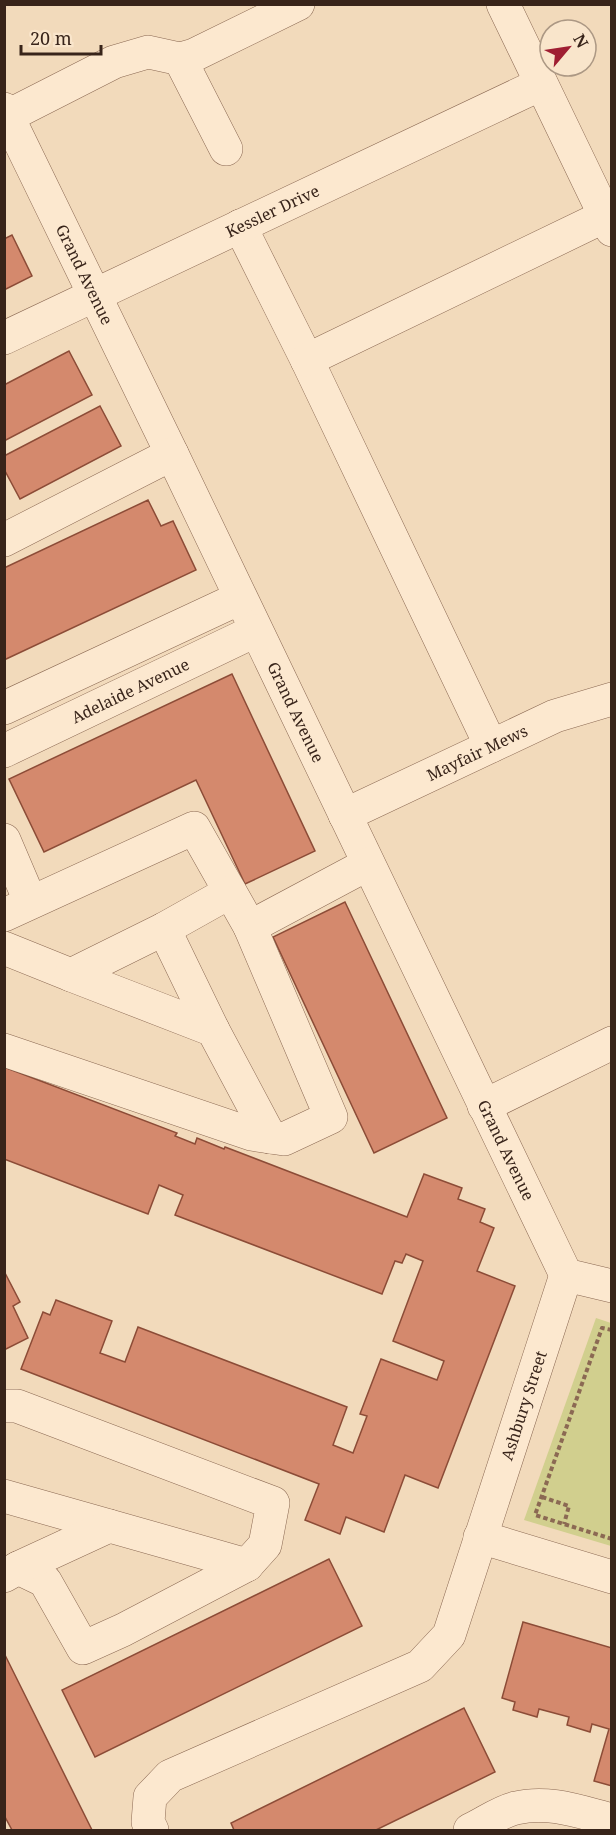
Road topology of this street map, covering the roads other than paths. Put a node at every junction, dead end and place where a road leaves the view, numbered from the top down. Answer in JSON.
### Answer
{"nodes":[{"id":1,"x":298,"y":4,"type":"edge"},
{"id":2,"x":503,"y":4,"type":"edge"},
{"id":3,"x":180,"y":59,"type":"junction"},
{"id":4,"x":541,"y":84,"type":"junction"},
{"id":5,"x":6,"y":113,"type":"edge"},
{"id":6,"x":226,"y":149,"type":"dead end"},
{"id":7,"x":608,"y":223,"type":"edge"},
{"id":8,"x":240,"y":226,"type":"junction"},
{"id":9,"x":94,"y":296,"type":"junction"},
{"id":10,"x":4,"y":338,"type":"edge"},
{"id":11,"x":307,"y":360,"type":"junction"},
{"id":12,"x":172,"y":454,"type":"junction"},
{"id":13,"x":8,"y":529,"type":"edge"},
{"id":14,"x":240,"y":598,"type":"junction"},
{"id":15,"x":255,"y":631,"type":"junction"},
{"id":16,"x":612,"y":699,"type":"edge"},
{"id":17,"x":4,"y":708,"type":"edge"},
{"id":18,"x":491,"y":746,"type":"junction"},
{"id":19,"x":4,"y":751,"type":"edge"},
{"id":20,"x":345,"y":815,"type":"junction"},
{"id":21,"x":4,"y":840,"type":"edge"},
{"id":22,"x":368,"y":864,"type":"junction"},
{"id":23,"x":230,"y":892,"type":"junction"},
{"id":24,"x":17,"y":908,"type":"edge"},
{"id":25,"x":250,"y":927,"type":"junction"},
{"id":26,"x":164,"y":929,"type":"junction"},
{"id":27,"x":4,"y":948,"type":"edge"},
{"id":28,"x":71,"y":975,"type":"junction"},
{"id":29,"x":213,"y":1030,"type":"junction"},
{"id":30,"x":612,"y":1043,"type":"edge"},
{"id":31,"x":4,"y":1050,"type":"edge"},
{"id":32,"x":484,"y":1106,"type":"junction"},
{"id":33,"x":270,"y":1137,"type":"junction"},
{"id":34,"x":566,"y":1275,"type":"junction"},
{"id":35,"x":612,"y":1286,"type":"edge"},
{"id":36,"x":4,"y":1406,"type":"edge"},
{"id":37,"x":4,"y":1497,"type":"edge"},
{"id":38,"x":109,"y":1526,"type":"junction"},
{"id":39,"x":480,"y":1537,"type":"junction"},
{"id":40,"x":247,"y":1565,"type":"junction"},
{"id":41,"x":11,"y":1572,"type":"edge"},
{"id":42,"x":612,"y":1577,"type":"edge"},
{"id":43,"x":534,"y":1818,"type":"edge"},
{"id":44,"x":612,"y":1820,"type":"edge"},
{"id":45,"x":152,"y":1830,"type":"edge"},
{"id":46,"x":470,"y":1830,"type":"edge"}],
"edges":[{"from":1,"to":3,"type":"street"},
{"from":2,"to":4,"type":"street"},
{"from":3,"to":5,"type":"street"},
{"from":3,"to":6,"type":"street"},
{"from":4,"to":7,"type":"street"},
{"from":4,"to":8,"type":"street","name":"Kessler Drive"},
{"from":5,"to":9,"type":"street","name":"Grand Avenue"},
{"from":7,"to":11,"type":"street"},
{"from":8,"to":9,"type":"street","name":"Kessler Drive"},
{"from":8,"to":11,"type":"street"},
{"from":9,"to":10,"type":"street","name":"Kessler Drive"},
{"from":9,"to":12,"type":"street","name":"Grand Avenue"},
{"from":11,"to":18,"type":"street"},
{"from":12,"to":13,"type":"street"},
{"from":12,"to":14,"type":"street","name":"Grand Avenue"},
{"from":14,"to":15,"type":"street","name":"Grand Avenue"},
{"from":14,"to":17,"type":"street"},
{"from":15,"to":19,"type":"street","name":"Adelaide Avenue"},
{"from":15,"to":20,"type":"street","name":"Grand Avenue"},
{"from":16,"to":18,"type":"street","name":"Mayfair Mews"},
{"from":18,"to":20,"type":"street","name":"Mayfair Mews"},
{"from":20,"to":22,"type":"street","name":"Grand Avenue"},
{"from":21,"to":24,"type":"street"},
{"from":22,"to":25,"type":"street"},
{"from":22,"to":32,"type":"street","name":"Grand Avenue"},
{"from":23,"to":24,"type":"street"},
{"from":23,"to":25,"type":"street"},
{"from":23,"to":26,"type":"street"},
{"from":25,"to":33,"type":"street"},
{"from":26,"to":28,"type":"street"},
{"from":26,"to":29,"type":"street"},
{"from":27,"to":28,"type":"street"},
{"from":28,"to":29,"type":"street"},
{"from":29,"to":33,"type":"street"},
{"from":30,"to":32,"type":"street"},
{"from":31,"to":33,"type":"street"},
{"from":32,"to":34,"type":"street","name":"Grand Avenue"},
{"from":34,"to":35,"type":"street"},
{"from":34,"to":39,"type":"street","name":"Ashbury Street"},
{"from":36,"to":40,"type":"street"},
{"from":37,"to":38,"type":"street"},
{"from":38,"to":40,"type":"street"},
{"from":38,"to":41,"type":"street"},
{"from":39,"to":42,"type":"street"},
{"from":39,"to":45,"type":"street","name":"Ashbury Street"},
{"from":40,"to":41,"type":"street"},
{"from":43,"to":44,"type":"street"},
{"from":43,"to":46,"type":"street"}]}
